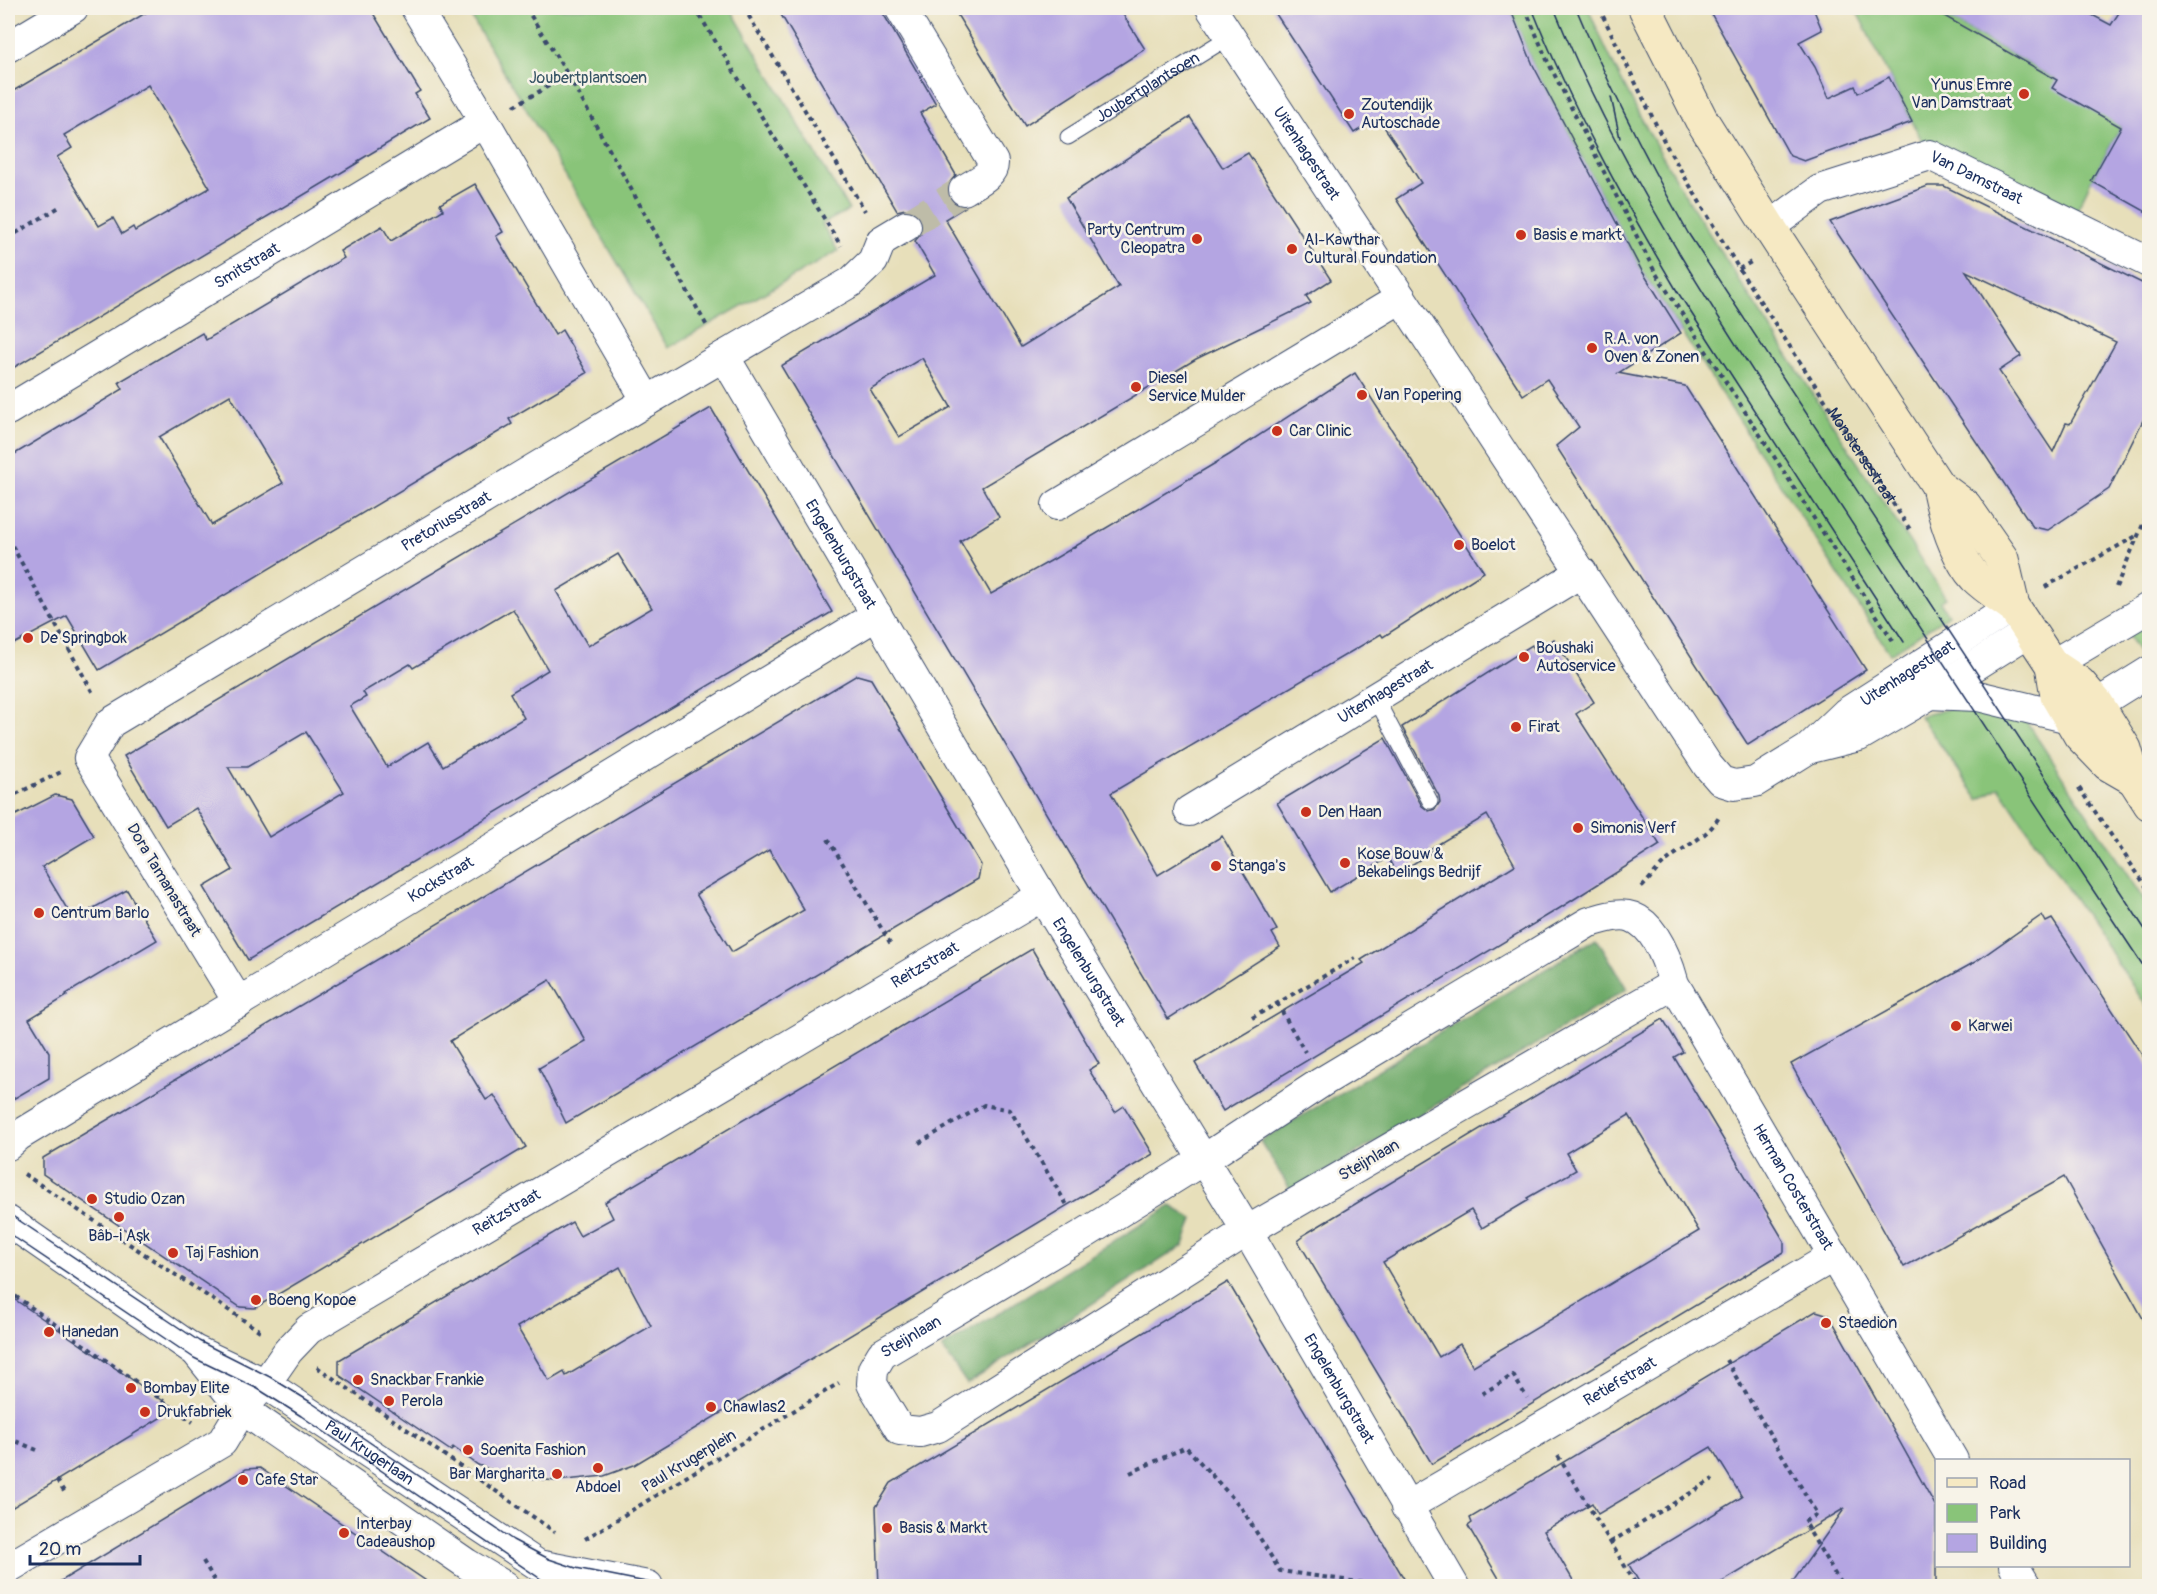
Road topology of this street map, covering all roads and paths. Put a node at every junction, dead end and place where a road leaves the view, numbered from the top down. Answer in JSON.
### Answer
{"nodes":[{"id":1,"x":73,"y":8,"type":"edge"},
{"id":2,"x":416,"y":8,"type":"edge"},
{"id":3,"x":526,"y":8,"type":"edge"},
{"id":4,"x":695,"y":8,"type":"edge"},
{"id":5,"x":744,"y":8,"type":"edge"},
{"id":6,"x":900,"y":8,"type":"edge"},
{"id":7,"x":1211,"y":8,"type":"edge"},
{"id":8,"x":1526,"y":8,"type":"edge"},
{"id":9,"x":1599,"y":8,"type":"edge"},
{"id":10,"x":1645,"y":8,"type":"edge"},
{"id":11,"x":1229,"y":37,"type":"junction"},
{"id":12,"x":8,"y":47,"type":"edge"},
{"id":13,"x":568,"y":75,"type":"junction"},
{"id":14,"x":485,"y":122,"type":"junction"},
{"id":15,"x":1068,"y":137,"type":"dead end"},
{"id":16,"x":964,"y":190,"type":"tunnel mouth"},
{"id":17,"x":61,"y":206,"type":"dead end"},
{"id":18,"x":1769,"y":227,"type":"junction"},
{"id":19,"x":890,"y":236,"type":"joint"},
{"id":20,"x":8,"y":238,"type":"edge"},
{"id":21,"x":2150,"y":262,"type":"edge"},
{"id":22,"x":858,"y":275,"type":"junction"},
{"id":23,"x":1401,"y":298,"type":"junction"},
{"id":24,"x":724,"y":356,"type":"junction"},
{"id":25,"x":647,"y":401,"type":"junction"},
{"id":26,"x":8,"y":410,"type":"edge"},
{"id":27,"x":1057,"y":505,"type":"dead end"},
{"id":28,"x":2150,"y":508,"type":"edge"},
{"id":29,"x":2138,"y":534,"type":"junction"},
{"id":30,"x":1914,"y":535,"type":"dead end"},
{"id":31,"x":8,"y":538,"type":"edge"},
{"id":32,"x":1582,"y":572,"type":"junction"},
{"id":33,"x":2115,"y":588,"type":"dead end"},
{"id":34,"x":2150,"y":607,"type":"edge"},
{"id":35,"x":877,"y":615,"type":"junction"},
{"id":36,"x":2021,"y":618,"type":"junction"},
{"id":37,"x":2052,"y":665,"type":"junction"},
{"id":38,"x":2150,"y":671,"type":"edge"},
{"id":39,"x":1920,"y":683,"type":"junction"},
{"id":40,"x":1375,"y":697,"type":"junction"},
{"id":41,"x":2083,"y":711,"type":"junction"},
{"id":42,"x":110,"y":723,"type":"junction"},
{"id":43,"x":90,"y":758,"type":"junction"},
{"id":44,"x":1734,"y":785,"type":"junction"},
{"id":45,"x":2079,"y":788,"type":"dead end"},
{"id":46,"x":2142,"y":792,"type":"edge"},
{"id":47,"x":8,"y":798,"type":"edge"},
{"id":48,"x":1430,"y":801,"type":"dead end"},
{"id":49,"x":1189,"y":811,"type":"dead end"},
{"id":50,"x":828,"y":838,"type":"dead end"},
{"id":51,"x":2150,"y":892,"type":"edge"},
{"id":52,"x":1042,"y":896,"type":"junction"},
{"id":53,"x":1632,"y":917,"type":"junction"},
{"id":54,"x":1355,"y":958,"type":"dead end"},
{"id":55,"x":910,"y":976,"type":"junction"},
{"id":56,"x":1674,"y":984,"type":"junction"},
{"id":57,"x":239,"y":1003,"type":"junction"},
{"id":58,"x":1277,"y":1003,"type":"junction"},
{"id":59,"x":1252,"y":1018,"type":"dead end"},
{"id":60,"x":1322,"y":1082,"type":"junction"},
{"id":61,"x":919,"y":1143,"type":"dead end"},
{"id":62,"x":8,"y":1145,"type":"edge"},
{"id":63,"x":1203,"y":1160,"type":"junction"},
{"id":64,"x":8,"y":1221,"type":"edge"},
{"id":65,"x":1247,"y":1231,"type":"junction"},
{"id":66,"x":1084,"y":1234,"type":"junction"},
{"id":67,"x":1834,"y":1256,"type":"junction"},
{"id":68,"x":194,"y":1350,"type":"junction"},
{"id":69,"x":882,"y":1354,"type":"junction"},
{"id":70,"x":1726,"y":1360,"type":"dead end"},
{"id":71,"x":264,"y":1383,"type":"junction"},
{"id":72,"x":1482,"y":1394,"type":"dead end"},
{"id":73,"x":242,"y":1409,"type":"junction"},
{"id":74,"x":1544,"y":1426,"type":"junction"},
{"id":75,"x":8,"y":1438,"type":"edge"},
{"id":76,"x":37,"y":1450,"type":"dead end"},
{"id":77,"x":1558,"y":1456,"type":"dead end"},
{"id":78,"x":1952,"y":1459,"type":"edge"},
{"id":79,"x":1130,"y":1473,"type":"dead end"},
{"id":80,"x":1713,"y":1479,"type":"dead end"},
{"id":81,"x":1406,"y":1507,"type":"junction"},
{"id":82,"x":1611,"y":1542,"type":"junction"},
{"id":83,"x":203,"y":1561,"type":"dead end"},
{"id":84,"x":2015,"y":1567,"type":"edge"},
{"id":85,"x":8,"y":1568,"type":"edge"},
{"id":86,"x":529,"y":1576,"type":"edge"},
{"id":87,"x":831,"y":1579,"type":"dead end"},
{"id":88,"x":218,"y":1587,"type":"edge"},
{"id":89,"x":504,"y":1587,"type":"edge"},
{"id":90,"x":564,"y":1587,"type":"edge"},
{"id":91,"x":648,"y":1587,"type":"edge"},
{"id":92,"x":829,"y":1587,"type":"edge"},
{"id":93,"x":1387,"y":1587,"type":"edge"},
{"id":94,"x":1454,"y":1587,"type":"edge"},
{"id":95,"x":1637,"y":1587,"type":"edge"},
{"id":96,"x":1842,"y":1587,"type":"edge"},
{"id":97,"x":2026,"y":1587,"type":"edge"}],
"edges":[{"from":1,"to":12,"type":"street"},
{"from":2,"to":14,"type":"street"},
{"from":3,"to":13,"type":"path"},
{"from":4,"to":22,"type":"path"},
{"from":5,"to":19,"type":"path"},
{"from":6,"to":16,"type":"street"},
{"from":7,"to":11,"type":"street","name":"Uitenhagestraat"},
{"from":8,"to":39,"type":"path"},
{"from":9,"to":30,"type":"path","name":"Monstersestraat"},
{"from":10,"to":18,"type":"street"},
{"from":11,"to":15,"type":"lane","name":"Joubertplantsoen"},
{"from":11,"to":23,"type":"street","name":"Uitenhagestraat"},
{"from":13,"to":14,"type":"path"},
{"from":13,"to":24,"type":"path"},
{"from":14,"to":25,"type":"street"},
{"from":14,"to":26,"type":"street","name":"Smitstraat"},
{"from":17,"to":20,"type":"path"},
{"from":18,"to":21,"type":"street","name":"Van Damstraat"},
{"from":18,"to":36,"type":"street"},
{"from":19,"to":22,"type":"street","name":"Pretoriusstraat"},
{"from":22,"to":24,"type":"street","name":"Pretoriusstraat"},
{"from":23,"to":27,"type":"street"},
{"from":23,"to":32,"type":"street","name":"Uitenhagestraat"},
{"from":24,"to":25,"type":"street","name":"Pretoriusstraat"},
{"from":24,"to":35,"type":"street","name":"Engelenburgstraat"},
{"from":25,"to":42,"type":"street","name":"Pretoriusstraat"},
{"from":28,"to":29,"type":"path"},
{"from":29,"to":33,"type":"path"},
{"from":29,"to":36,"type":"path"},
{"from":31,"to":42,"type":"path"},
{"from":32,"to":40,"type":"street","name":"Uitenhagestraat"},
{"from":32,"to":44,"type":"street","name":"Uitenhagestraat"},
{"from":34,"to":37,"type":"street"},
{"from":35,"to":52,"type":"street","name":"Engelenburgstraat"},
{"from":35,"to":57,"type":"street","name":"Kockstraat"},
{"from":36,"to":37,"type":"street"},
{"from":36,"to":39,"type":"street","name":"Uitenhagestraat"},
{"from":37,"to":41,"type":"street"},
{"from":38,"to":41,"type":"street"},
{"from":39,"to":41,"type":"street","name":"Uitenhagestraat"},
{"from":39,"to":44,"type":"street","name":"Uitenhagestraat"},
{"from":40,"to":48,"type":"lane"},
{"from":40,"to":49,"type":"street","name":"Uitenhagestraat"},
{"from":41,"to":46,"type":"street"},
{"from":42,"to":43,"type":"street","name":"Pretoriusstraat"},
{"from":43,"to":47,"type":"path"},
{"from":43,"to":57,"type":"street","name":"Dora Tamanastraat"},
{"from":44,"to":53,"type":"path"},
{"from":45,"to":51,"type":"path"},
{"from":50,"to":55,"type":"path"},
{"from":52,"to":55,"type":"street","name":"Reitzstraat"},
{"from":52,"to":63,"type":"street","name":"Engelenburgstraat"},
{"from":53,"to":56,"type":"street","name":"Herman Costerstraat"},
{"from":53,"to":60,"type":"street","name":"Steijnlaan"},
{"from":54,"to":58,"type":"path"},
{"from":55,"to":71,"type":"street","name":"Reitzstraat"},
{"from":56,"to":65,"type":"street","name":"Steijnlaan"},
{"from":56,"to":67,"type":"street","name":"Herman Costerstraat"},
{"from":57,"to":62,"type":"street","name":"Kockstraat"},
{"from":58,"to":59,"type":"path"},
{"from":58,"to":60,"type":"path"},
{"from":60,"to":63,"type":"street","name":"Steijnlaan"},
{"from":61,"to":66,"type":"path"},
{"from":63,"to":65,"type":"street","name":"Engelenburgstraat"},
{"from":63,"to":66,"type":"street","name":"Steijnlaan"},
{"from":64,"to":68,"type":"street","name":"Paul Krugerlaan"},
{"from":65,"to":69,"type":"street","name":"Steijnlaan"},
{"from":65,"to":81,"type":"street","name":"Engelenburgstraat"},
{"from":66,"to":69,"type":"street","name":"Steijnlaan"},
{"from":67,"to":74,"type":"street","name":"Retiefstraat"},
{"from":67,"to":78,"type":"street","name":"Herman Costerstraat"},
{"from":68,"to":71,"type":"street","name":"Paul Krugerlaan"},
{"from":68,"to":73,"type":"street","name":"Paul Krugerlaan"},
{"from":69,"to":86,"type":"path","name":"Paul Krugerplein"},
{"from":70,"to":96,"type":"path"},
{"from":71,"to":73,"type":"street","name":"Reitzstraat"},
{"from":71,"to":86,"type":"street","name":"Paul Krugerlaan"},
{"from":72,"to":74,"type":"path"},
{"from":73,"to":85,"type":"street","name":"Reitzstraat"},
{"from":73,"to":89,"type":"street","name":"Paul Krugerlaan"},
{"from":74,"to":81,"type":"street","name":"Retiefstraat"},
{"from":75,"to":76,"type":"path"},
{"from":77,"to":82,"type":"path"},
{"from":79,"to":93,"type":"path"},
{"from":80,"to":82,"type":"path"},
{"from":81,"to":94,"type":"street","name":"Engelenburgstraat"},
{"from":82,"to":95,"type":"path"},
{"from":83,"to":88,"type":"path"},
{"from":84,"to":97,"type":"street"},
{"from":86,"to":90,"type":"lane","name":"Paul Krugerlaan"},
{"from":86,"to":91,"type":"street","name":"Paul Krugerlaan"},
{"from":87,"to":92,"type":"path"}]}
